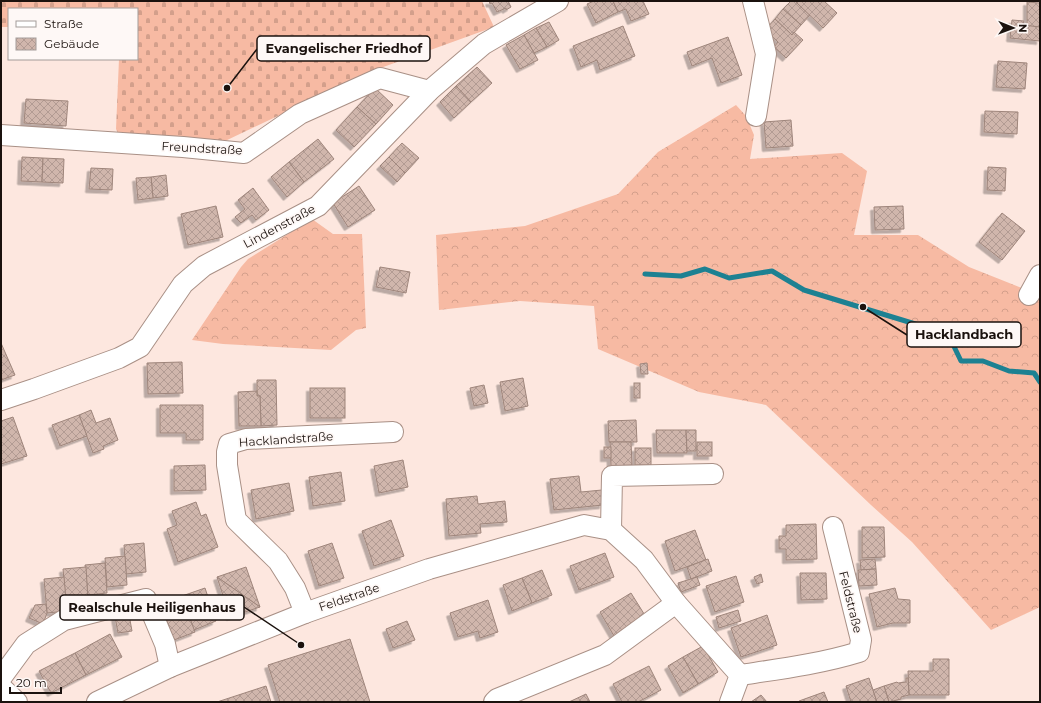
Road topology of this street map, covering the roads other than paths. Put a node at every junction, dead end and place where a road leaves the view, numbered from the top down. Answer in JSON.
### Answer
{"nodes":[{"id":1,"x":558,"y":1,"type":"edge"},
{"id":2,"x":753,"y":1,"type":"edge"},
{"id":3,"x":430,"y":91,"type":"junction"},
{"id":4,"x":756,"y":116,"type":"dead end"},
{"id":5,"x":1,"y":135,"type":"edge"},
{"id":6,"x":1040,"y":275,"type":"edge"},
{"id":7,"x":1029,"y":295,"type":"dead end"},
{"id":8,"x":1,"y":400,"type":"edge"},
{"id":9,"x":393,"y":432,"type":"dead end"},
{"id":10,"x":713,"y":474,"type":"dead end"},
{"id":11,"x":833,"y":527,"type":"dead end"},
{"id":12,"x":611,"y":530,"type":"junction"},
{"id":13,"x":676,"y":603,"type":"junction"},
{"id":14,"x":305,"y":613,"type":"junction"},
{"id":15,"x":170,"y":667,"type":"junction"},
{"id":16,"x":740,"y":675,"type":"junction"},
{"id":17,"x":1,"y":678,"type":"edge"},
{"id":18,"x":1,"y":687,"type":"edge"},
{"id":19,"x":17,"y":702,"type":"edge"},
{"id":20,"x":97,"y":702,"type":"edge"},
{"id":21,"x":494,"y":702,"type":"edge"},
{"id":22,"x":730,"y":702,"type":"edge"}],
"edges":[{"from":1,"to":3,"type":"street","name":"Lindenstraße"},
{"from":2,"to":4,"type":"street"},
{"from":3,"to":5,"type":"street","name":"Freundstraße"},
{"from":3,"to":8,"type":"street","name":"Lindenstraße"},
{"from":6,"to":7,"type":"street"},
{"from":9,"to":14,"type":"street","name":"Hacklandstraße"},
{"from":10,"to":12,"type":"street"},
{"from":11,"to":16,"type":"street","name":"Feldstraße"},
{"from":12,"to":13,"type":"street"},
{"from":12,"to":14,"type":"street","name":"Feldstraße"},
{"from":13,"to":16,"type":"street"},
{"from":13,"to":21,"type":"street"},
{"from":14,"to":15,"type":"street","name":"Feldstraße"},
{"from":15,"to":17,"type":"street"},
{"from":15,"to":20,"type":"street","name":"Feldstraße"},
{"from":16,"to":22,"type":"street"},
{"from":18,"to":19,"type":"street"}]}
